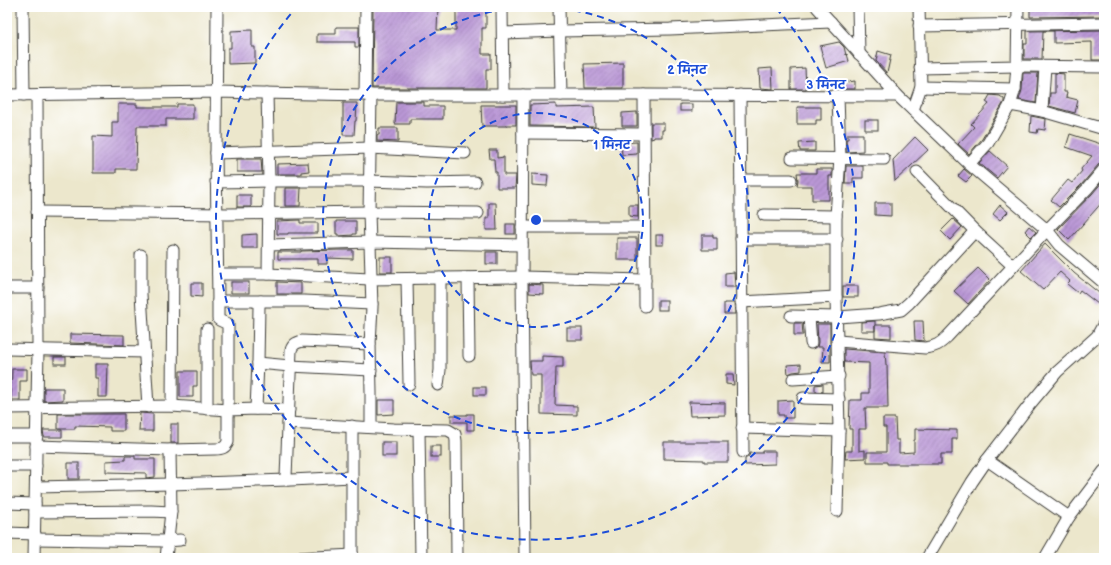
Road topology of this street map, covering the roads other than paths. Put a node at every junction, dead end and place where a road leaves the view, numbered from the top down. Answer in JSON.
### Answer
{"nodes":[{"id":1,"x":23,"y":7,"type":"edge"},
{"id":2,"x":217,"y":7,"type":"edge"},
{"id":3,"x":366,"y":7,"type":"edge"},
{"id":4,"x":502,"y":7,"type":"edge"},
{"id":5,"x":559,"y":7,"type":"edge"},
{"id":6,"x":817,"y":7,"type":"edge"},
{"id":7,"x":858,"y":7,"type":"edge"},
{"id":8,"x":919,"y":7,"type":"edge"},
{"id":9,"x":1018,"y":7,"type":"edge"},
{"id":10,"x":831,"y":22,"type":"junction"},
{"id":11,"x":1104,"y":23,"type":"edge"},
{"id":12,"x":1017,"y":24,"type":"junction"},
{"id":13,"x":919,"y":26,"type":"junction"},
{"id":14,"x":560,"y":31,"type":"junction"},
{"id":15,"x":503,"y":33,"type":"junction"},
{"id":16,"x":859,"y":54,"type":"junction"},
{"id":17,"x":1018,"y":66,"type":"junction"},
{"id":18,"x":1045,"y":66,"type":"junction"},
{"id":19,"x":1104,"y":67,"type":"edge"},
{"id":20,"x":920,"y":68,"type":"junction"},
{"id":21,"x":921,"y":87,"type":"junction"},
{"id":22,"x":1015,"y":89,"type":"junction"},
{"id":23,"x":217,"y":92,"type":"junction"},
{"id":24,"x":267,"y":93,"type":"junction"},
{"id":25,"x":7,"y":95,"type":"edge"},
{"id":26,"x":24,"y":95,"type":"junction"},
{"id":27,"x":38,"y":95,"type":"junction"},
{"id":28,"x":368,"y":95,"type":"junction"},
{"id":29,"x":503,"y":95,"type":"junction"},
{"id":30,"x":523,"y":95,"type":"junction"},
{"id":31,"x":561,"y":95,"type":"junction"},
{"id":32,"x":644,"y":95,"type":"junction"},
{"id":33,"x":740,"y":95,"type":"junction"},
{"id":34,"x":838,"y":96,"type":"junction"},
{"id":35,"x":898,"y":96,"type":"junction"},
{"id":36,"x":1010,"y":105,"type":"junction"},
{"id":37,"x":913,"y":110,"type":"junction"},
{"id":38,"x":1042,"y":111,"type":"junction"},
{"id":39,"x":1104,"y":130,"type":"edge"},
{"id":40,"x":523,"y":133,"type":"junction"},
{"id":41,"x":644,"y":134,"type":"junction"},
{"id":42,"x":370,"y":148,"type":"junction"},
{"id":43,"x":269,"y":152,"type":"junction"},
{"id":44,"x":216,"y":153,"type":"junction"},
{"id":45,"x":465,"y":153,"type":"dead end"},
{"id":46,"x":792,"y":158,"type":"dead end"},
{"id":47,"x":840,"y":158,"type":"junction"},
{"id":48,"x":884,"y":159,"type":"dead end"},
{"id":49,"x":969,"y":164,"type":"junction"},
{"id":50,"x":1104,"y":169,"type":"edge"},
{"id":51,"x":917,"y":172,"type":"dead end"},
{"id":52,"x":740,"y":180,"type":"junction"},
{"id":53,"x":791,"y":180,"type":"dead end"},
{"id":54,"x":269,"y":181,"type":"junction"},
{"id":55,"x":369,"y":181,"type":"junction"},
{"id":56,"x":216,"y":182,"type":"junction"},
{"id":57,"x":475,"y":182,"type":"dead end"},
{"id":58,"x":37,"y":212,"type":"junction"},
{"id":59,"x":369,"y":212,"type":"junction"},
{"id":60,"x":478,"y":213,"type":"dead end"},
{"id":61,"x":217,"y":214,"type":"junction"},
{"id":62,"x":269,"y":214,"type":"junction"},
{"id":63,"x":764,"y":216,"type":"dead end"},
{"id":64,"x":836,"y":216,"type":"junction"},
{"id":65,"x":522,"y":227,"type":"junction"},
{"id":66,"x":644,"y":227,"type":"junction"},
{"id":67,"x":1047,"y":230,"type":"junction"},
{"id":68,"x":975,"y":231,"type":"junction"},
{"id":69,"x":741,"y":239,"type":"junction"},
{"id":70,"x":837,"y":239,"type":"junction"},
{"id":71,"x":370,"y":242,"type":"junction"},
{"id":72,"x":269,"y":245,"type":"junction"},
{"id":73,"x":522,"y":245,"type":"junction"},
{"id":74,"x":173,"y":250,"type":"dead end"},
{"id":75,"x":141,"y":254,"type":"dead end"},
{"id":76,"x":1013,"y":266,"type":"junction"},
{"id":77,"x":218,"y":274,"type":"junction"},
{"id":78,"x":268,"y":274,"type":"junction"},
{"id":79,"x":522,"y":277,"type":"junction"},
{"id":80,"x":407,"y":278,"type":"junction"},
{"id":81,"x":440,"y":278,"type":"junction"},
{"id":82,"x":468,"y":278,"type":"junction"},
{"id":83,"x":370,"y":279,"type":"junction"},
{"id":84,"x":644,"y":280,"type":"junction"},
{"id":85,"x":1104,"y":283,"type":"edge"},
{"id":86,"x":7,"y":288,"type":"edge"},
{"id":87,"x":38,"y":288,"type":"junction"},
{"id":88,"x":836,"y":297,"type":"junction"},
{"id":89,"x":218,"y":301,"type":"junction"},
{"id":90,"x":261,"y":301,"type":"junction"},
{"id":91,"x":742,"y":302,"type":"junction"},
{"id":92,"x":372,"y":304,"type":"junction"},
{"id":93,"x":645,"y":306,"type":"dead end"},
{"id":94,"x":791,"y":316,"type":"dead end"},
{"id":95,"x":809,"y":317,"type":"junction"},
{"id":96,"x":838,"y":317,"type":"junction"},
{"id":97,"x":1104,"y":323,"type":"edge"},
{"id":98,"x":207,"y":329,"type":"dead end"},
{"id":99,"x":838,"y":341,"type":"junction"},
{"id":100,"x":811,"y":343,"type":"dead end"},
{"id":101,"x":370,"y":344,"type":"junction"},
{"id":102,"x":7,"y":349,"type":"edge"},
{"id":103,"x":38,"y":350,"type":"junction"},
{"id":104,"x":145,"y":352,"type":"junction"},
{"id":105,"x":469,"y":356,"type":"dead end"},
{"id":106,"x":258,"y":363,"type":"junction"},
{"id":107,"x":290,"y":366,"type":"junction"},
{"id":108,"x":371,"y":370,"type":"junction"},
{"id":109,"x":838,"y":376,"type":"junction"},
{"id":110,"x":793,"y":379,"type":"dead end"},
{"id":111,"x":409,"y":384,"type":"dead end"},
{"id":112,"x":438,"y":385,"type":"dead end"},
{"id":113,"x":803,"y":398,"type":"dead end"},
{"id":114,"x":838,"y":399,"type":"junction"},
{"id":115,"x":148,"y":406,"type":"junction"},
{"id":116,"x":172,"y":406,"type":"junction"},
{"id":117,"x":7,"y":408,"type":"edge"},
{"id":118,"x":37,"y":408,"type":"junction"},
{"id":119,"x":207,"y":409,"type":"junction"},
{"id":120,"x":256,"y":409,"type":"junction"},
{"id":121,"x":228,"y":410,"type":"junction"},
{"id":122,"x":289,"y":410,"type":"junction"},
{"id":123,"x":288,"y":423,"type":"junction"},
{"id":124,"x":352,"y":426,"type":"junction"},
{"id":125,"x":371,"y":428,"type":"junction"},
{"id":126,"x":742,"y":428,"type":"junction"},
{"id":127,"x":419,"y":430,"type":"junction"},
{"id":128,"x":839,"y":430,"type":"junction"},
{"id":129,"x":7,"y":436,"type":"edge"},
{"id":130,"x":36,"y":441,"type":"junction"},
{"id":131,"x":170,"y":450,"type":"junction"},
{"id":132,"x":742,"y":452,"type":"dead end"},
{"id":133,"x":986,"y":460,"type":"junction"},
{"id":134,"x":7,"y":466,"type":"edge"},
{"id":135,"x":36,"y":466,"type":"junction"},
{"id":136,"x":1104,"y":471,"type":"edge"},
{"id":137,"x":352,"y":477,"type":"junction"},
{"id":138,"x":288,"y":480,"type":"junction"},
{"id":139,"x":171,"y":484,"type":"junction"},
{"id":140,"x":36,"y":487,"type":"junction"},
{"id":141,"x":7,"y":503,"type":"edge"},
{"id":142,"x":35,"y":508,"type":"junction"},
{"id":143,"x":171,"y":512,"type":"junction"},
{"id":144,"x":837,"y":512,"type":"dead end"},
{"id":145,"x":1069,"y":518,"type":"junction"},
{"id":146,"x":7,"y":533,"type":"edge"},
{"id":147,"x":35,"y":536,"type":"junction"},
{"id":148,"x":180,"y":540,"type":"dead end"},
{"id":149,"x":167,"y":542,"type":"junction"},
{"id":150,"x":352,"y":557,"type":"edge"},
{"id":151,"x":34,"y":558,"type":"edge"},
{"id":152,"x":166,"y":558,"type":"edge"},
{"id":153,"x":297,"y":558,"type":"edge"},
{"id":154,"x":421,"y":558,"type":"edge"},
{"id":155,"x":457,"y":558,"type":"edge"},
{"id":156,"x":524,"y":558,"type":"edge"},
{"id":157,"x":927,"y":558,"type":"edge"},
{"id":158,"x":1045,"y":558,"type":"edge"}],
"edges":[{"from":1,"to":26,"type":"street"},
{"from":2,"to":23,"type":"street"},
{"from":3,"to":28,"type":"street"},
{"from":4,"to":15,"type":"street"},
{"from":5,"to":14,"type":"street"},
{"from":6,"to":10,"type":"street"},
{"from":7,"to":16,"type":"street"},
{"from":8,"to":13,"type":"street"},
{"from":9,"to":12,"type":"street"},
{"from":10,"to":14,"type":"street"},
{"from":10,"to":16,"type":"street"},
{"from":11,"to":12,"type":"street"},
{"from":12,"to":13,"type":"street"},
{"from":12,"to":17,"type":"street"},
{"from":13,"to":20,"type":"street"},
{"from":14,"to":15,"type":"street"},
{"from":14,"to":31,"type":"street"},
{"from":15,"to":29,"type":"street"},
{"from":16,"to":35,"type":"street"},
{"from":17,"to":18,"type":"street"},
{"from":17,"to":20,"type":"street"},
{"from":17,"to":22,"type":"street"},
{"from":18,"to":19,"type":"street"},
{"from":18,"to":38,"type":"street"},
{"from":20,"to":21,"type":"street"},
{"from":21,"to":22,"type":"street"},
{"from":21,"to":37,"type":"street"},
{"from":22,"to":36,"type":"street"},
{"from":23,"to":24,"type":"street"},
{"from":23,"to":27,"type":"street"},
{"from":23,"to":44,"type":"street"},
{"from":24,"to":28,"type":"street"},
{"from":24,"to":43,"type":"street"},
{"from":25,"to":26,"type":"street"},
{"from":26,"to":27,"type":"street"},
{"from":27,"to":58,"type":"street"},
{"from":28,"to":29,"type":"street"},
{"from":28,"to":42,"type":"street"},
{"from":29,"to":30,"type":"street"},
{"from":30,"to":31,"type":"street"},
{"from":30,"to":40,"type":"street"},
{"from":31,"to":32,"type":"street"},
{"from":32,"to":33,"type":"street"},
{"from":32,"to":41,"type":"street"},
{"from":33,"to":34,"type":"street"},
{"from":33,"to":52,"type":"street"},
{"from":34,"to":35,"type":"street"},
{"from":34,"to":47,"type":"street"},
{"from":35,"to":37,"type":"street"},
{"from":36,"to":38,"type":"street"},
{"from":36,"to":49,"type":"street"},
{"from":37,"to":49,"type":"street"},
{"from":38,"to":39,"type":"street"},
{"from":40,"to":41,"type":"street"},
{"from":40,"to":65,"type":"street"},
{"from":41,"to":66,"type":"street"},
{"from":42,"to":43,"type":"street"},
{"from":42,"to":45,"type":"street"},
{"from":42,"to":55,"type":"street"},
{"from":43,"to":44,"type":"street"},
{"from":43,"to":54,"type":"street"},
{"from":44,"to":56,"type":"street"},
{"from":46,"to":47,"type":"street"},
{"from":47,"to":48,"type":"street"},
{"from":47,"to":64,"type":"street"},
{"from":49,"to":67,"type":"street"},
{"from":50,"to":67,"type":"street"},
{"from":51,"to":68,"type":"street"},
{"from":52,"to":53,"type":"street"},
{"from":52,"to":69,"type":"street"},
{"from":54,"to":55,"type":"street"},
{"from":54,"to":56,"type":"street"},
{"from":54,"to":62,"type":"street"},
{"from":55,"to":57,"type":"street"},
{"from":55,"to":59,"type":"street"},
{"from":56,"to":61,"type":"street"},
{"from":58,"to":61,"type":"street"},
{"from":58,"to":87,"type":"street"},
{"from":59,"to":60,"type":"street"},
{"from":59,"to":62,"type":"street"},
{"from":59,"to":71,"type":"street"},
{"from":61,"to":62,"type":"street"},
{"from":61,"to":77,"type":"street"},
{"from":62,"to":72,"type":"street"},
{"from":63,"to":64,"type":"street"},
{"from":64,"to":70,"type":"street"},
{"from":65,"to":66,"type":"street"},
{"from":65,"to":73,"type":"street"},
{"from":66,"to":84,"type":"street"},
{"from":67,"to":76,"type":"street"},
{"from":67,"to":85,"type":"street"},
{"from":68,"to":76,"type":"street"},
{"from":68,"to":96,"type":"street"},
{"from":69,"to":70,"type":"street"},
{"from":69,"to":91,"type":"street"},
{"from":70,"to":88,"type":"street"},
{"from":71,"to":72,"type":"street"},
{"from":71,"to":73,"type":"street"},
{"from":71,"to":83,"type":"street"},
{"from":72,"to":78,"type":"street"},
{"from":73,"to":79,"type":"street"},
{"from":74,"to":116,"type":"street"},
{"from":75,"to":104,"type":"street"},
{"from":76,"to":99,"type":"street"},
{"from":77,"to":78,"type":"street"},
{"from":77,"to":89,"type":"street"},
{"from":78,"to":83,"type":"street"},
{"from":79,"to":82,"type":"street"},
{"from":79,"to":84,"type":"street"},
{"from":79,"to":156,"type":"street"},
{"from":80,"to":81,"type":"street"},
{"from":80,"to":83,"type":"street"},
{"from":80,"to":111,"type":"street"},
{"from":81,"to":82,"type":"street"},
{"from":81,"to":112,"type":"street"},
{"from":82,"to":105,"type":"street"},
{"from":83,"to":92,"type":"street"},
{"from":84,"to":93,"type":"street"},
{"from":86,"to":87,"type":"street"},
{"from":87,"to":103,"type":"street"},
{"from":88,"to":91,"type":"street"},
{"from":88,"to":96,"type":"street"},
{"from":89,"to":90,"type":"street"},
{"from":89,"to":121,"type":"street"},
{"from":90,"to":92,"type":"street"},
{"from":90,"to":106,"type":"street"},
{"from":91,"to":126,"type":"street"},
{"from":92,"to":101,"type":"street"},
{"from":94,"to":95,"type":"street"},
{"from":95,"to":96,"type":"street"},
{"from":95,"to":100,"type":"street"},
{"from":96,"to":99,"type":"street"},
{"from":97,"to":133,"type":"street"},
{"from":98,"to":119,"type":"street"},
{"from":99,"to":109,"type":"street"},
{"from":101,"to":107,"type":"street"},
{"from":101,"to":108,"type":"street"},
{"from":102,"to":103,"type":"street"},
{"from":103,"to":104,"type":"street"},
{"from":103,"to":118,"type":"street"},
{"from":104,"to":115,"type":"street"},
{"from":106,"to":107,"type":"street"},
{"from":106,"to":120,"type":"street"},
{"from":107,"to":108,"type":"street"},
{"from":107,"to":122,"type":"street"},
{"from":108,"to":125,"type":"street"},
{"from":109,"to":110,"type":"street"},
{"from":109,"to":114,"type":"street"},
{"from":113,"to":114,"type":"street"},
{"from":114,"to":128,"type":"street"},
{"from":115,"to":116,"type":"street"},
{"from":115,"to":118,"type":"street"},
{"from":116,"to":119,"type":"street"},
{"from":117,"to":118,"type":"street"},
{"from":118,"to":130,"type":"street"},
{"from":119,"to":121,"type":"street"},
{"from":120,"to":121,"type":"street"},
{"from":120,"to":122,"type":"street"},
{"from":121,"to":131,"type":"street"},
{"from":122,"to":123,"type":"street"},
{"from":123,"to":124,"type":"street"},
{"from":123,"to":138,"type":"street"},
{"from":124,"to":125,"type":"street"},
{"from":124,"to":137,"type":"street"},
{"from":125,"to":127,"type":"street"},
{"from":126,"to":128,"type":"street"},
{"from":126,"to":132,"type":"street"},
{"from":127,"to":154,"type":"street"},
{"from":127,"to":155,"type":"street"},
{"from":128,"to":144,"type":"street"},
{"from":129,"to":130,"type":"street"},
{"from":130,"to":131,"type":"street"},
{"from":130,"to":135,"type":"street"},
{"from":131,"to":139,"type":"street"},
{"from":133,"to":145,"type":"street"},
{"from":133,"to":157,"type":"street"},
{"from":134,"to":135,"type":"street"},
{"from":135,"to":140,"type":"street"},
{"from":136,"to":145,"type":"street"},
{"from":137,"to":138,"type":"street"},
{"from":137,"to":150,"type":"street"},
{"from":138,"to":139,"type":"street"},
{"from":139,"to":140,"type":"street"},
{"from":139,"to":143,"type":"street"},
{"from":140,"to":142,"type":"street"},
{"from":141,"to":142,"type":"street"},
{"from":142,"to":143,"type":"street"},
{"from":142,"to":147,"type":"street"},
{"from":143,"to":149,"type":"street"},
{"from":145,"to":158,"type":"street"},
{"from":146,"to":147,"type":"street"},
{"from":147,"to":149,"type":"street"},
{"from":147,"to":151,"type":"street"},
{"from":148,"to":149,"type":"street"},
{"from":149,"to":152,"type":"street"},
{"from":150,"to":153,"type":"street"}]}
